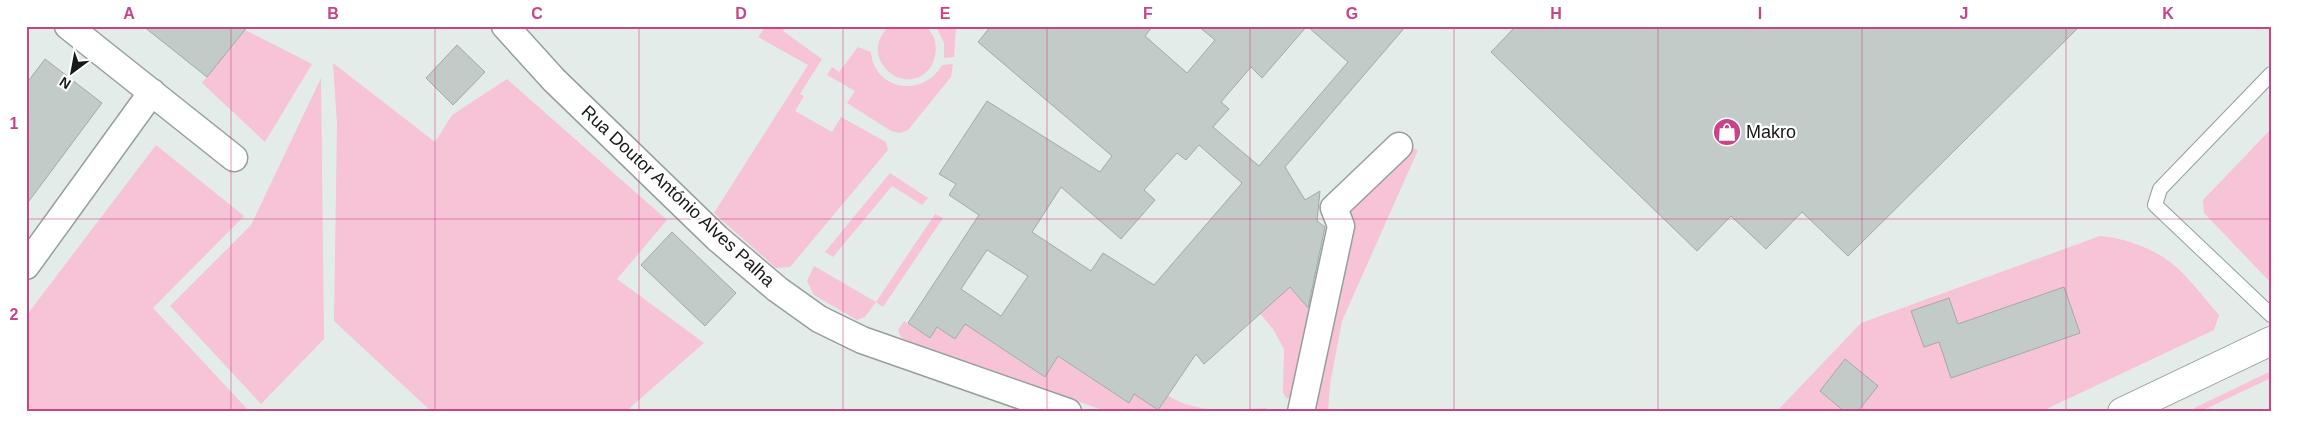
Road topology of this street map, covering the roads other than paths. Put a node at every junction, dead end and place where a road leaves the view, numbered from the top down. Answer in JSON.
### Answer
{"nodes":[{"id":1,"x":68,"y":26,"type":"edge"},
{"id":2,"x":504,"y":26,"type":"edge"},
{"id":3,"x":2271,"y":74,"type":"edge"},
{"id":4,"x":152,"y":92,"type":"junction"},
{"id":5,"x":1399,"y":146,"type":"dead end"},
{"id":6,"x":234,"y":158,"type":"dead end"},
{"id":7,"x":26,"y":266,"type":"edge"},
{"id":8,"x":2271,"y":315,"type":"edge"},
{"id":9,"x":2271,"y":341,"type":"edge"},
{"id":10,"x":1068,"y":412,"type":"edge"},
{"id":11,"x":1301,"y":412,"type":"edge"},
{"id":12,"x":2122,"y":412,"type":"edge"}],
"edges":[{"from":1,"to":4,"type":"street"},
{"from":2,"to":10,"type":"street","name":"Rua Doutor António Alves Palha"},
{"from":3,"to":8,"type":"lane"},
{"from":4,"to":6,"type":"street"},
{"from":4,"to":7,"type":"street"},
{"from":5,"to":11,"type":"street"},
{"from":9,"to":12,"type":"street"}]}
